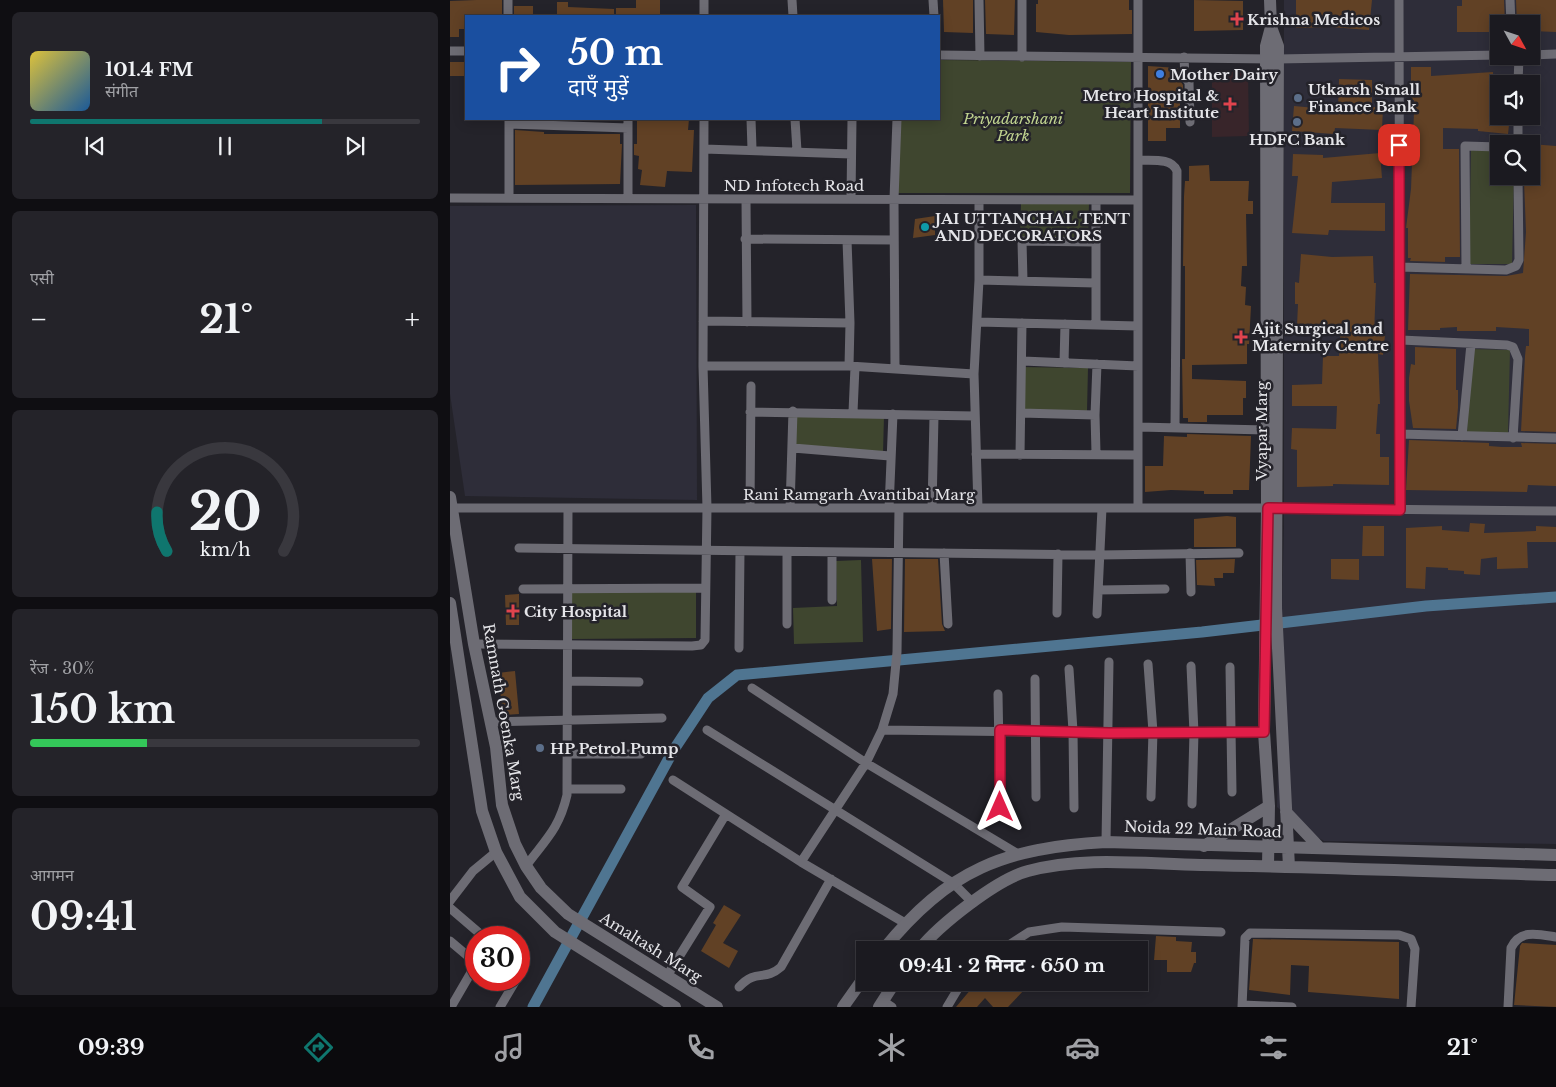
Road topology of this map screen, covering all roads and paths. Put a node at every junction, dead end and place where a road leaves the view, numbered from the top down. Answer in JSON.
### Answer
{"nodes":[{"id":1,"x":508,"y":0,"type":"edge"},
{"id":2,"x":704,"y":0,"type":"edge"},
{"id":3,"x":792,"y":0,"type":"edge"},
{"id":4,"x":933,"y":0,"type":"edge"},
{"id":5,"x":979,"y":0,"type":"edge"},
{"id":6,"x":1022,"y":0,"type":"edge"},
{"id":7,"x":1138,"y":0,"type":"edge"},
{"id":8,"x":1270,"y":0,"type":"edge"},
{"id":9,"x":1399,"y":0,"type":"edge"},
{"id":10,"x":1510,"y":0,"type":"edge"},
{"id":11,"x":508,"y":15,"type":"edge"},
{"id":12,"x":704,"y":15,"type":"edge"},
{"id":13,"x":793,"y":15,"type":"edge"},
{"id":14,"x":934,"y":15,"type":"edge"},
{"id":15,"x":1511,"y":15,"type":"edge"},
{"id":16,"x":450,"y":51,"type":"edge"},
{"id":17,"x":465,"y":52,"type":"edge"},
{"id":18,"x":1556,"y":54,"type":"edge"},
{"id":19,"x":940,"y":55,"type":"edge"},
{"id":20,"x":1490,"y":55,"type":"edge"},
{"id":21,"x":1540,"y":55,"type":"edge"},
{"id":22,"x":980,"y":56,"type":"junction"},
{"id":23,"x":1136,"y":56,"type":"junction"},
{"id":24,"x":1184,"y":56,"type":"junction"},
{"id":25,"x":1022,"y":57,"type":"junction"},
{"id":26,"x":1399,"y":57,"type":"junction"},
{"id":27,"x":1272,"y":58,"type":"junction"},
{"id":28,"x":704,"y":120,"type":"edge"},
{"id":29,"x":751,"y":120,"type":"edge"},
{"id":30,"x":795,"y":120,"type":"edge"},
{"id":31,"x":852,"y":120,"type":"edge"},
{"id":32,"x":897,"y":120,"type":"edge"},
{"id":33,"x":509,"y":121,"type":"edge"},
{"id":34,"x":1190,"y":122,"type":"dead end"},
{"id":35,"x":628,"y":123,"type":"edge"},
{"id":36,"x":1490,"y":147,"type":"edge"},
{"id":37,"x":704,"y":149,"type":"junction"},
{"id":38,"x":752,"y":149,"type":"junction"},
{"id":39,"x":796,"y":151,"type":"junction"},
{"id":40,"x":852,"y":154,"type":"junction"},
{"id":41,"x":1138,"y":160,"type":"junction"},
{"id":42,"x":1518,"y":185,"type":"edge"},
{"id":43,"x":450,"y":198,"type":"edge"},
{"id":44,"x":509,"y":198,"type":"junction"},
{"id":45,"x":628,"y":198,"type":"junction"},
{"id":46,"x":703,"y":198,"type":"junction"},
{"id":47,"x":746,"y":199,"type":"junction"},
{"id":48,"x":851,"y":199,"type":"junction"},
{"id":49,"x":894,"y":199,"type":"junction"},
{"id":50,"x":979,"y":200,"type":"junction"},
{"id":51,"x":1096,"y":200,"type":"junction"},
{"id":52,"x":1138,"y":200,"type":"junction"},
{"id":53,"x":745,"y":239,"type":"junction"},
{"id":54,"x":847,"y":240,"type":"junction"},
{"id":55,"x":894,"y":240,"type":"junction"},
{"id":56,"x":1095,"y":242,"type":"junction"},
{"id":57,"x":1399,"y":267,"type":"junction"},
{"id":58,"x":1466,"y":268,"type":"junction"},
{"id":59,"x":979,"y":280,"type":"junction"},
{"id":60,"x":1022,"y":281,"type":"junction"},
{"id":61,"x":1095,"y":283,"type":"junction"},
{"id":62,"x":703,"y":321,"type":"junction"},
{"id":63,"x":747,"y":322,"type":"junction"},
{"id":64,"x":978,"y":322,"type":"junction"},
{"id":65,"x":850,"y":323,"type":"junction"},
{"id":66,"x":1022,"y":323,"type":"junction"},
{"id":67,"x":1065,"y":324,"type":"junction"},
{"id":68,"x":1096,"y":324,"type":"junction"},
{"id":69,"x":1138,"y":326,"type":"junction"},
{"id":70,"x":1400,"y":340,"type":"junction"},
{"id":71,"x":1471,"y":344,"type":"junction"},
{"id":72,"x":1023,"y":361,"type":"junction"},
{"id":73,"x":1064,"y":363,"type":"junction"},
{"id":74,"x":1097,"y":364,"type":"junction"},
{"id":75,"x":703,"y":366,"type":"junction"},
{"id":76,"x":1138,"y":366,"type":"junction"},
{"id":77,"x":852,"y":367,"type":"junction"},
{"id":78,"x":895,"y":368,"type":"junction"},
{"id":79,"x":974,"y":374,"type":"junction"},
{"id":80,"x":751,"y":386,"type":"dead end"},
{"id":81,"x":794,"y":411,"type":"junction"},
{"id":82,"x":750,"y":412,"type":"junction"},
{"id":83,"x":853,"y":412,"type":"junction"},
{"id":84,"x":893,"y":414,"type":"junction"},
{"id":85,"x":1021,"y":414,"type":"junction"},
{"id":86,"x":1095,"y":414,"type":"junction"},
{"id":87,"x":934,"y":416,"type":"junction"},
{"id":88,"x":975,"y":416,"type":"junction"},
{"id":89,"x":1138,"y":427,"type":"junction"},
{"id":90,"x":1175,"y":428,"type":"junction"},
{"id":91,"x":1266,"y":430,"type":"junction"},
{"id":92,"x":1399,"y":434,"type":"junction"},
{"id":93,"x":1462,"y":436,"type":"junction"},
{"id":94,"x":1513,"y":438,"type":"junction"},
{"id":95,"x":1556,"y":438,"type":"edge"},
{"id":96,"x":792,"y":448,"type":"junction"},
{"id":97,"x":1096,"y":453,"type":"junction"},
{"id":98,"x":976,"y":454,"type":"junction"},
{"id":99,"x":1020,"y":455,"type":"junction"},
{"id":100,"x":1138,"y":455,"type":"junction"},
{"id":101,"x":890,"y":456,"type":"junction"},
{"id":102,"x":451,"y":502,"type":"edge"},
{"id":103,"x":568,"y":508,"type":"junction"},
{"id":104,"x":707,"y":508,"type":"junction"},
{"id":105,"x":750,"y":508,"type":"junction"},
{"id":106,"x":790,"y":508,"type":"junction"},
{"id":107,"x":889,"y":508,"type":"junction"},
{"id":108,"x":899,"y":508,"type":"junction"},
{"id":109,"x":932,"y":508,"type":"junction"},
{"id":110,"x":978,"y":508,"type":"junction"},
{"id":111,"x":1102,"y":508,"type":"junction"},
{"id":112,"x":1138,"y":508,"type":"junction"},
{"id":113,"x":1272,"y":509,"type":"junction"},
{"id":114,"x":1400,"y":510,"type":"junction"},
{"id":115,"x":1556,"y":511,"type":"edge"},
{"id":116,"x":519,"y":548,"type":"dead end"},
{"id":117,"x":568,"y":549,"type":"junction"},
{"id":118,"x":706,"y":550,"type":"junction"},
{"id":119,"x":740,"y":551,"type":"junction"},
{"id":120,"x":787,"y":552,"type":"junction"},
{"id":121,"x":832,"y":552,"type":"junction"},
{"id":122,"x":899,"y":553,"type":"junction"},
{"id":123,"x":1190,"y":553,"type":"junction"},
{"id":124,"x":944,"y":554,"type":"junction"},
{"id":125,"x":1058,"y":554,"type":"junction"},
{"id":126,"x":1239,"y":554,"type":"dead end"},
{"id":127,"x":1100,"y":555,"type":"junction"},
{"id":128,"x":566,"y":588,"type":"junction"},
{"id":129,"x":705,"y":588,"type":"junction"},
{"id":130,"x":523,"y":589,"type":"dead end"},
{"id":131,"x":1165,"y":589,"type":"dead end"},
{"id":132,"x":1098,"y":590,"type":"junction"},
{"id":133,"x":1191,"y":592,"type":"dead end"},
{"id":134,"x":832,"y":600,"type":"dead end"},
{"id":135,"x":450,"y":608,"type":"edge"},
{"id":136,"x":1271,"y":608,"type":"junction"},
{"id":137,"x":1058,"y":613,"type":"dead end"},
{"id":138,"x":1097,"y":614,"type":"dead end"},
{"id":139,"x":787,"y":624,"type":"dead end"},
{"id":140,"x":948,"y":624,"type":"dead end"},
{"id":141,"x":474,"y":644,"type":"junction"},
{"id":142,"x":568,"y":644,"type":"junction"},
{"id":143,"x":739,"y":648,"type":"dead end"},
{"id":144,"x":1109,"y":662,"type":"dead end"},
{"id":145,"x":1148,"y":664,"type":"dead end"},
{"id":146,"x":1192,"y":666,"type":"dead end"},
{"id":147,"x":1230,"y":667,"type":"dead end"},
{"id":148,"x":1069,"y":669,"type":"dead end"},
{"id":149,"x":1035,"y":679,"type":"dead end"},
{"id":150,"x":568,"y":682,"type":"junction"},
{"id":151,"x":639,"y":682,"type":"dead end"},
{"id":152,"x":752,"y":688,"type":"dead end"},
{"id":153,"x":998,"y":694,"type":"dead end"},
{"id":154,"x":662,"y":718,"type":"dead end"},
{"id":155,"x":568,"y":719,"type":"junction"},
{"id":156,"x":490,"y":722,"type":"junction"},
{"id":157,"x":707,"y":730,"type":"dead end"},
{"id":158,"x":882,"y":730,"type":"junction"},
{"id":159,"x":1000,"y":730,"type":"junction"},
{"id":160,"x":1073,"y":731,"type":"junction"},
{"id":161,"x":1035,"y":732,"type":"junction"},
{"id":162,"x":1153,"y":732,"type":"junction"},
{"id":163,"x":1264,"y":732,"type":"junction"},
{"id":164,"x":1109,"y":733,"type":"junction"},
{"id":165,"x":1194,"y":733,"type":"junction"},
{"id":166,"x":1232,"y":733,"type":"junction"},
{"id":167,"x":496,"y":747,"type":"junction"},
{"id":168,"x":473,"y":751,"type":"junction"},
{"id":169,"x":567,"y":754,"type":"junction"},
{"id":170,"x":641,"y":754,"type":"dead end"},
{"id":171,"x":866,"y":763,"type":"junction"},
{"id":172,"x":673,"y":780,"type":"dead end"},
{"id":173,"x":567,"y":789,"type":"junction"},
{"id":174,"x":621,"y":789,"type":"dead end"},
{"id":175,"x":1232,"y":792,"type":"dead end"},
{"id":176,"x":1036,"y":796,"type":"dead end"},
{"id":177,"x":1151,"y":797,"type":"dead end"},
{"id":178,"x":1192,"y":804,"type":"dead end"},
{"id":179,"x":1269,"y":806,"type":"junction"},
{"id":180,"x":1000,"y":807,"type":"dead end"},
{"id":181,"x":834,"y":808,"type":"junction"},
{"id":182,"x":1074,"y":808,"type":"dead end"},
{"id":183,"x":1286,"y":812,"type":"junction"},
{"id":184,"x":726,"y":814,"type":"junction"},
{"id":185,"x":1106,"y":842,"type":"junction"},
{"id":186,"x":1204,"y":846,"type":"junction"},
{"id":187,"x":1268,"y":848,"type":"junction"},
{"id":188,"x":1289,"y":848,"type":"junction"},
{"id":189,"x":1320,"y":848,"type":"junction"},
{"id":190,"x":496,"y":852,"type":"junction"},
{"id":191,"x":1018,"y":854,"type":"junction"},
{"id":192,"x":1556,"y":854,"type":"edge"},
{"id":193,"x":801,"y":862,"type":"junction"},
{"id":194,"x":526,"y":866,"type":"junction"},
{"id":195,"x":1268,"y":866,"type":"junction"},
{"id":196,"x":1289,"y":867,"type":"junction"},
{"id":197,"x":1556,"y":875,"type":"edge"},
{"id":198,"x":831,"y":879,"type":"junction"},
{"id":199,"x":953,"y":883,"type":"junction"},
{"id":200,"x":450,"y":901,"type":"edge"},
{"id":201,"x":972,"y":903,"type":"junction"},
{"id":202,"x":450,"y":908,"type":"edge"},
{"id":203,"x":568,"y":914,"type":"joint"},
{"id":204,"x":905,"y":923,"type":"junction"},
{"id":205,"x":471,"y":926,"type":"edge"},
{"id":206,"x":1221,"y":932,"type":"dead end"},
{"id":207,"x":1556,"y":937,"type":"edge"},
{"id":208,"x":450,"y":941,"type":"edge"},
{"id":209,"x":891,"y":941,"type":"edge"},
{"id":210,"x":929,"y":941,"type":"edge"},
{"id":211,"x":1015,"y":941,"type":"edge"},
{"id":212,"x":465,"y":954,"type":"edge"},
{"id":213,"x":667,"y":976,"type":"junction"},
{"id":214,"x":465,"y":980,"type":"edge"},
{"id":215,"x":739,"y":988,"type":"dead end"},
{"id":216,"x":856,"y":989,"type":"edge"},
{"id":217,"x":509,"y":991,"type":"edge"},
{"id":218,"x":892,"y":991,"type":"edge"},
{"id":219,"x":957,"y":991,"type":"edge"},
{"id":220,"x":452,"y":1001,"type":"edge"},
{"id":221,"x":885,"y":1005,"type":"edge"},
{"id":222,"x":1242,"y":1006,"type":"edge"},
{"id":223,"x":500,"y":1007,"type":"edge"},
{"id":224,"x":675,"y":1007,"type":"edge"},
{"id":225,"x":717,"y":1007,"type":"edge"},
{"id":226,"x":843,"y":1007,"type":"edge"},
{"id":227,"x":947,"y":1007,"type":"edge"},
{"id":228,"x":1292,"y":1007,"type":"edge"},
{"id":229,"x":1411,"y":1007,"type":"edge"},
{"id":230,"x":1508,"y":1007,"type":"edge"}],
"edges":[{"from":1,"to":11,"type":"street"},
{"from":2,"to":12,"type":"street"},
{"from":3,"to":13,"type":"street"},
{"from":4,"to":14,"type":"street"},
{"from":5,"to":22,"type":"street"},
{"from":6,"to":25,"type":"street"},
{"from":7,"to":23,"type":"street"},
{"from":8,"to":27,"type":"street","name":"Vyapar Marg"},
{"from":9,"to":26,"type":"street"},
{"from":10,"to":15,"type":"street"},
{"from":16,"to":17,"type":"street"},
{"from":18,"to":21,"type":"street"},
{"from":19,"to":22,"type":"street"},
{"from":20,"to":26,"type":"street"},
{"from":22,"to":25,"type":"street"},
{"from":23,"to":24,"type":"street"},
{"from":23,"to":25,"type":"street"},
{"from":23,"to":41,"type":"street"},
{"from":24,"to":27,"type":"street"},
{"from":24,"to":34,"type":"street"},
{"from":26,"to":27,"type":"street"},
{"from":26,"to":57,"type":"street"},
{"from":27,"to":91,"type":"street","name":"Vyapar Marg"},
{"from":27,"to":113,"type":"street","name":"Vyapar Marg"},
{"from":28,"to":37,"type":"street"},
{"from":29,"to":38,"type":"street"},
{"from":30,"to":39,"type":"street"},
{"from":31,"to":40,"type":"street"},
{"from":32,"to":49,"type":"street"},
{"from":33,"to":35,"type":"street"},
{"from":33,"to":44,"type":"street"},
{"from":35,"to":45,"type":"street"},
{"from":36,"to":58,"type":"street"},
{"from":37,"to":38,"type":"street"},
{"from":37,"to":46,"type":"street"},
{"from":38,"to":39,"type":"street"},
{"from":39,"to":40,"type":"street"},
{"from":40,"to":48,"type":"street"},
{"from":41,"to":52,"type":"street"},
{"from":41,"to":90,"type":"street"},
{"from":42,"to":58,"type":"street"},
{"from":43,"to":44,"type":"street","name":"ND Infotech Road"},
{"from":44,"to":45,"type":"street","name":"ND Infotech Road"},
{"from":45,"to":46,"type":"street","name":"ND Infotech Road"},
{"from":46,"to":47,"type":"street","name":"ND Infotech Road"},
{"from":46,"to":62,"type":"street"},
{"from":47,"to":48,"type":"street","name":"ND Infotech Road"},
{"from":47,"to":53,"type":"street"},
{"from":48,"to":49,"type":"street","name":"ND Infotech Road"},
{"from":49,"to":50,"type":"street","name":"ND Infotech Road"},
{"from":49,"to":55,"type":"street"},
{"from":50,"to":51,"type":"street","name":"ND Infotech Road"},
{"from":50,"to":59,"type":"street"},
{"from":51,"to":52,"type":"street","name":"ND Infotech Road"},
{"from":51,"to":56,"type":"street"},
{"from":52,"to":69,"type":"street"},
{"from":53,"to":54,"type":"street"},
{"from":53,"to":63,"type":"street"},
{"from":54,"to":55,"type":"street"},
{"from":54,"to":65,"type":"street"},
{"from":55,"to":78,"type":"street"},
{"from":56,"to":60,"type":"street"},
{"from":56,"to":61,"type":"street"},
{"from":57,"to":58,"type":"street"},
{"from":57,"to":70,"type":"street"},
{"from":59,"to":60,"type":"street"},
{"from":59,"to":64,"type":"street"},
{"from":60,"to":61,"type":"street"},
{"from":61,"to":68,"type":"street"},
{"from":62,"to":63,"type":"street"},
{"from":62,"to":75,"type":"street"},
{"from":63,"to":65,"type":"street"},
{"from":64,"to":66,"type":"street"},
{"from":64,"to":79,"type":"street"},
{"from":65,"to":77,"type":"street"},
{"from":66,"to":67,"type":"street"},
{"from":66,"to":72,"type":"street"},
{"from":67,"to":68,"type":"street"},
{"from":67,"to":73,"type":"street"},
{"from":68,"to":69,"type":"street"},
{"from":69,"to":76,"type":"street"},
{"from":70,"to":71,"type":"street"},
{"from":70,"to":92,"type":"street"},
{"from":71,"to":93,"type":"street"},
{"from":71,"to":94,"type":"street"},
{"from":72,"to":73,"type":"street"},
{"from":72,"to":85,"type":"street"},
{"from":73,"to":74,"type":"street"},
{"from":74,"to":76,"type":"street"},
{"from":74,"to":86,"type":"street"},
{"from":75,"to":77,"type":"street"},
{"from":75,"to":104,"type":"street"},
{"from":76,"to":89,"type":"street"},
{"from":77,"to":78,"type":"street"},
{"from":77,"to":83,"type":"street"},
{"from":78,"to":79,"type":"street"},
{"from":79,"to":88,"type":"street"},
{"from":80,"to":82,"type":"street"},
{"from":81,"to":82,"type":"street"},
{"from":81,"to":83,"type":"street"},
{"from":81,"to":96,"type":"street"},
{"from":82,"to":105,"type":"street"},
{"from":83,"to":84,"type":"street"},
{"from":84,"to":87,"type":"street"},
{"from":84,"to":101,"type":"street"},
{"from":85,"to":86,"type":"street"},
{"from":85,"to":99,"type":"street"},
{"from":86,"to":97,"type":"street"},
{"from":87,"to":88,"type":"street"},
{"from":87,"to":109,"type":"street"},
{"from":88,"to":98,"type":"street"},
{"from":89,"to":90,"type":"street"},
{"from":89,"to":100,"type":"street"},
{"from":90,"to":91,"type":"street"},
{"from":91,"to":113,"type":"street","name":"Vyapar Marg"},
{"from":92,"to":93,"type":"street"},
{"from":92,"to":114,"type":"street"},
{"from":93,"to":94,"type":"street"},
{"from":94,"to":95,"type":"street"},
{"from":96,"to":101,"type":"street"},
{"from":96,"to":106,"type":"street"},
{"from":97,"to":99,"type":"street"},
{"from":97,"to":100,"type":"street"},
{"from":98,"to":99,"type":"street"},
{"from":98,"to":110,"type":"street"},
{"from":100,"to":112,"type":"street"},
{"from":101,"to":107,"type":"street"},
{"from":102,"to":103,"type":"street","name":"Rani Ramgarh Avantibai Marg"},
{"from":102,"to":141,"type":"street","name":"Ramnath Goenka Marg"},
{"from":103,"to":104,"type":"street","name":"Rani Ramgarh Avantibai Marg"},
{"from":103,"to":117,"type":"street"},
{"from":104,"to":105,"type":"street","name":"Rani Ramgarh Avantibai Marg"},
{"from":104,"to":118,"type":"street"},
{"from":105,"to":106,"type":"street","name":"Rani Ramgarh Avantibai Marg"},
{"from":106,"to":107,"type":"street","name":"Rani Ramgarh Avantibai Marg"},
{"from":107,"to":108,"type":"street","name":"Rani Ramgarh Avantibai Marg"},
{"from":108,"to":109,"type":"street","name":"Rani Ramgarh Avantibai Marg"},
{"from":108,"to":122,"type":"street"},
{"from":109,"to":110,"type":"street","name":"Rani Ramgarh Avantibai Marg"},
{"from":110,"to":111,"type":"street","name":"Rani Ramgarh Avantibai Marg"},
{"from":111,"to":112,"type":"street","name":"Rani Ramgarh Avantibai Marg"},
{"from":111,"to":127,"type":"street"},
{"from":112,"to":113,"type":"street","name":"Rani Ramgarh Avantibai Marg"},
{"from":113,"to":114,"type":"street","name":"Rani Ramgarh Avantibai Marg"},
{"from":113,"to":136,"type":"street","name":"Vyapar Marg"},
{"from":114,"to":115,"type":"street","name":"Rani Ramgarh Avantibai Marg"},
{"from":116,"to":117,"type":"street"},
{"from":117,"to":118,"type":"street"},
{"from":117,"to":128,"type":"street"},
{"from":118,"to":119,"type":"street"},
{"from":118,"to":129,"type":"street"},
{"from":119,"to":120,"type":"street"},
{"from":119,"to":143,"type":"street"},
{"from":120,"to":121,"type":"street"},
{"from":120,"to":139,"type":"street"},
{"from":121,"to":122,"type":"street"},
{"from":121,"to":134,"type":"street"},
{"from":122,"to":124,"type":"street"},
{"from":122,"to":158,"type":"street"},
{"from":123,"to":126,"type":"street"},
{"from":123,"to":127,"type":"street"},
{"from":123,"to":133,"type":"street"},
{"from":124,"to":125,"type":"street"},
{"from":124,"to":140,"type":"street"},
{"from":125,"to":127,"type":"street"},
{"from":125,"to":137,"type":"street"},
{"from":127,"to":132,"type":"street"},
{"from":128,"to":129,"type":"street"},
{"from":128,"to":130,"type":"street"},
{"from":128,"to":142,"type":"street"},
{"from":129,"to":142,"type":"street"},
{"from":131,"to":132,"type":"street"},
{"from":132,"to":138,"type":"street"},
{"from":135,"to":168,"type":"street"},
{"from":136,"to":163,"type":"street","name":"Vyapar Marg"},
{"from":136,"to":183,"type":"street","name":"Vyapar Marg"},
{"from":141,"to":142,"type":"street"},
{"from":141,"to":156,"type":"street","name":"Ramnath Goenka Marg"},
{"from":142,"to":150,"type":"street"},
{"from":144,"to":164,"type":"street"},
{"from":145,"to":162,"type":"street"},
{"from":146,"to":165,"type":"street"},
{"from":147,"to":166,"type":"street"},
{"from":148,"to":160,"type":"street"},
{"from":149,"to":161,"type":"street"},
{"from":150,"to":151,"type":"street"},
{"from":150,"to":155,"type":"street"},
{"from":152,"to":171,"type":"street"},
{"from":153,"to":159,"type":"street"},
{"from":154,"to":155,"type":"street"},
{"from":155,"to":156,"type":"street"},
{"from":155,"to":169,"type":"street"},
{"from":156,"to":167,"type":"street","name":"Ramnath Goenka Marg"},
{"from":157,"to":181,"type":"street"},
{"from":158,"to":159,"type":"street"},
{"from":158,"to":171,"type":"street"},
{"from":159,"to":161,"type":"street"},
{"from":159,"to":180,"type":"street"},
{"from":160,"to":161,"type":"street"},
{"from":160,"to":164,"type":"street"},
{"from":160,"to":182,"type":"street"},
{"from":161,"to":176,"type":"street"},
{"from":162,"to":164,"type":"street"},
{"from":162,"to":165,"type":"street"},
{"from":162,"to":177,"type":"street"},
{"from":163,"to":166,"type":"street"},
{"from":163,"to":179,"type":"street","name":"Vyapar Marg"},
{"from":164,"to":185,"type":"street"},
{"from":165,"to":166,"type":"street"},
{"from":165,"to":178,"type":"street"},
{"from":166,"to":175,"type":"street"},
{"from":167,"to":168,"type":"street"},
{"from":167,"to":194,"type":"street","name":"Ramnath Goenka Marg"},
{"from":168,"to":190,"type":"street"},
{"from":169,"to":170,"type":"street"},
{"from":169,"to":173,"type":"street"},
{"from":171,"to":181,"type":"street"},
{"from":171,"to":191,"type":"street"},
{"from":172,"to":184,"type":"street"},
{"from":173,"to":174,"type":"street"},
{"from":173,"to":194,"type":"street"},
{"from":179,"to":186,"type":"street"},
{"from":179,"to":187,"type":"street","name":"Vyapar Marg"},
{"from":181,"to":193,"type":"street"},
{"from":181,"to":199,"type":"street"},
{"from":183,"to":188,"type":"street","name":"Vyapar Marg"},
{"from":183,"to":189,"type":"street"},
{"from":184,"to":193,"type":"street"},
{"from":184,"to":213,"type":"street"},
{"from":185,"to":186,"type":"street","name":"Noida 22 Main Road"},
{"from":185,"to":191,"type":"street","name":"Noida 22 Main Road"},
{"from":186,"to":187,"type":"street","name":"Noida 22 Main Road"},
{"from":187,"to":188,"type":"street","name":"Noida 22 Main Road"},
{"from":187,"to":195,"type":"street","name":"Vyapar Marg"},
{"from":188,"to":189,"type":"street","name":"Noida 22 Main Road"},
{"from":188,"to":196,"type":"street","name":"Vyapar Marg"},
{"from":189,"to":192,"type":"street","name":"Noida 22 Main Road"},
{"from":190,"to":200,"type":"street"},
{"from":190,"to":224,"type":"street"},
{"from":191,"to":199,"type":"street","name":"Noida 22 Main Road"},
{"from":193,"to":198,"type":"street"},
{"from":194,"to":203,"type":"street","name":"Ramnath Goenka Marg"},
{"from":195,"to":196,"type":"street"},
{"from":195,"to":201,"type":"street"},
{"from":196,"to":197,"type":"street"},
{"from":198,"to":204,"type":"street"},
{"from":198,"to":215,"type":"street"},
{"from":199,"to":201,"type":"street"},
{"from":199,"to":204,"type":"street","name":"Noida 22 Main Road"},
{"from":201,"to":210,"type":"street"},
{"from":202,"to":205,"type":"street"},
{"from":203,"to":213,"type":"street","name":"Amaltash Marg"},
{"from":204,"to":209,"type":"street","name":"Noida 22 Main Road"},
{"from":206,"to":211,"type":"street"},
{"from":207,"to":230,"type":"street"},
{"from":208,"to":212,"type":"street"},
{"from":213,"to":225,"type":"street","name":"Amaltash Marg"},
{"from":214,"to":220,"type":"street"},
{"from":216,"to":226,"type":"street"},
{"from":217,"to":223,"type":"street"},
{"from":218,"to":221,"type":"street"},
{"from":219,"to":227,"type":"street"},
{"from":222,"to":228,"type":"street"},
{"from":222,"to":229,"type":"street"}]}
